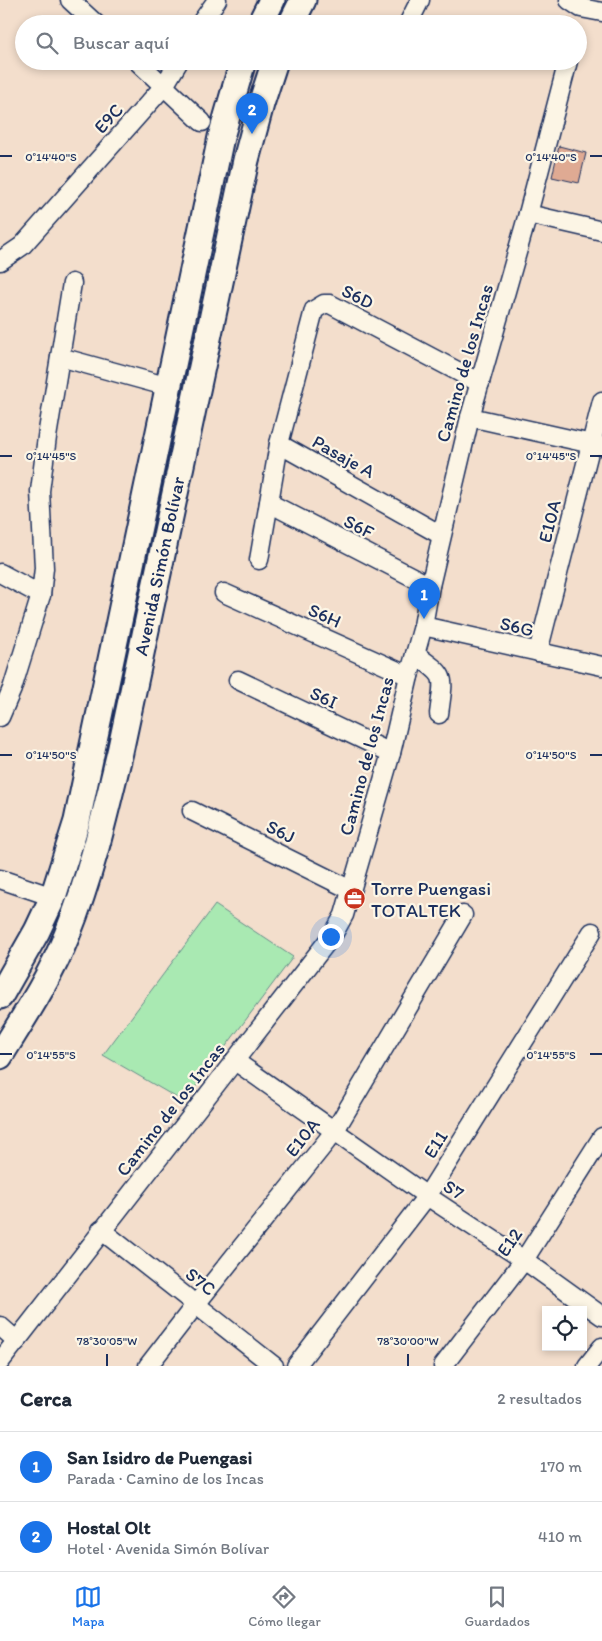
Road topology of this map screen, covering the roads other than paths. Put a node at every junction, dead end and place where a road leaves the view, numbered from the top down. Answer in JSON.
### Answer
{"nodes":[{"id":1,"x":70,"y":0,"type":"edge"},
{"id":2,"x":217,"y":0,"type":"edge"},
{"id":3,"x":272,"y":0,"type":"edge"},
{"id":4,"x":302,"y":0,"type":"edge"},
{"id":5,"x":420,"y":0,"type":"edge"},
{"id":6,"x":577,"y":8,"type":"edge"},
{"id":7,"x":602,"y":12,"type":"edge"},
{"id":8,"x":86,"y":15,"type":"edge"},
{"id":9,"x":206,"y":15,"type":"edge"},
{"id":10,"x":264,"y":15,"type":"edge"},
{"id":11,"x":295,"y":15,"type":"edge"},
{"id":12,"x":412,"y":15,"type":"edge"},
{"id":13,"x":147,"y":70,"type":"edge"},
{"id":14,"x":173,"y":70,"type":"edge"},
{"id":15,"x":240,"y":70,"type":"edge"},
{"id":16,"x":272,"y":70,"type":"edge"},
{"id":17,"x":566,"y":70,"type":"edge"},
{"id":18,"x":164,"y":86,"type":"junction"},
{"id":19,"x":202,"y":122,"type":"dead end"},
{"id":20,"x":528,"y":214,"type":"junction"},
{"id":21,"x":602,"y":232,"type":"edge"},
{"id":22,"x":0,"y":261,"type":"edge"},
{"id":23,"x":72,"y":283,"type":"dead end"},
{"id":24,"x":60,"y":357,"type":"junction"},
{"id":25,"x":480,"y":382,"type":"junction"},
{"id":26,"x":169,"y":387,"type":"junction"},
{"id":27,"x":602,"y":401,"type":"edge"},
{"id":28,"x":470,"y":417,"type":"junction"},
{"id":29,"x":279,"y":444,"type":"junction"},
{"id":30,"x":596,"y":445,"type":"edge"},
{"id":31,"x":269,"y":503,"type":"junction"},
{"id":32,"x":441,"y":535,"type":"junction"},
{"id":33,"x":259,"y":560,"type":"dead end"},
{"id":34,"x":0,"y":573,"type":"edge"},
{"id":35,"x":430,"y":586,"type":"junction"},
{"id":36,"x":224,"y":593,"type":"dead end"},
{"id":37,"x":41,"y":595,"type":"junction"},
{"id":38,"x":423,"y":626,"type":"junction"},
{"id":39,"x":538,"y":652,"type":"junction"},
{"id":40,"x":415,"y":654,"type":"junction"},
{"id":41,"x":602,"y":666,"type":"edge"},
{"id":42,"x":409,"y":676,"type":"junction"},
{"id":43,"x":238,"y":680,"type":"dead end"},
{"id":44,"x":439,"y":714,"type":"dead end"},
{"id":45,"x":0,"y":717,"type":"edge"},
{"id":46,"x":392,"y":752,"type":"junction"},
{"id":47,"x":192,"y":811,"type":"dead end"},
{"id":48,"x":0,"y":879,"type":"edge"},
{"id":49,"x":351,"y":890,"type":"junction"},
{"id":50,"x":53,"y":897,"type":"junction"},
{"id":51,"x":463,"y":914,"type":"dead end"},
{"id":52,"x":592,"y":932,"type":"dead end"},
{"id":53,"x":0,"y":996,"type":"edge"},
{"id":54,"x":0,"y":1056,"type":"edge"},
{"id":55,"x":235,"y":1061,"type":"junction"},
{"id":56,"x":334,"y":1132,"type":"junction"},
{"id":57,"x":602,"y":1137,"type":"edge"},
{"id":58,"x":427,"y":1196,"type":"junction"},
{"id":59,"x":101,"y":1230,"type":"junction"},
{"id":60,"x":524,"y":1260,"type":"junction"},
{"id":61,"x":196,"y":1304,"type":"junction"},
{"id":62,"x":602,"y":1316,"type":"edge"},
{"id":63,"x":0,"y":1326,"type":"edge"},
{"id":64,"x":17,"y":1341,"type":"junction"},
{"id":65,"x":602,"y":1347,"type":"edge"},
{"id":66,"x":0,"y":1362,"type":"edge"},
{"id":67,"x":148,"y":1366,"type":"edge"},
{"id":68,"x":274,"y":1366,"type":"edge"},
{"id":69,"x":296,"y":1366,"type":"edge"},
{"id":70,"x":443,"y":1366,"type":"edge"},
{"id":71,"x":587,"y":1366,"type":"edge"}],
"edges":[{"from":1,"to":8,"type":"street"},
{"from":2,"to":9,"type":"street"},
{"from":3,"to":10,"type":"highway"},
{"from":4,"to":11,"type":"highway"},
{"from":5,"to":12,"type":"street"},
{"from":6,"to":7,"type":"street"},
{"from":13,"to":18,"type":"street"},
{"from":14,"to":18,"type":"street","name":"E9C"},
{"from":15,"to":26,"type":"highway","name":"Avenida Simón Bolívar"},
{"from":16,"to":54,"type":"highway","name":"Avenida Simón Bolívar"},
{"from":17,"to":20,"type":"street","name":"Camino de los Incas"},
{"from":18,"to":19,"type":"street"},
{"from":18,"to":22,"type":"street","name":"E9C"},
{"from":20,"to":21,"type":"street"},
{"from":20,"to":25,"type":"street","name":"Camino de los Incas"},
{"from":23,"to":24,"type":"street"},
{"from":24,"to":26,"type":"street"},
{"from":24,"to":37,"type":"street"},
{"from":25,"to":28,"type":"street","name":"Camino de los Incas"},
{"from":25,"to":29,"type":"street","name":"S6D"},
{"from":26,"to":50,"type":"highway","name":"Avenida Simón Bolívar"},
{"from":27,"to":30,"type":"street","name":"E10A"},
{"from":28,"to":30,"type":"street"},
{"from":28,"to":32,"type":"street","name":"Camino de los Incas"},
{"from":29,"to":31,"type":"street"},
{"from":29,"to":32,"type":"street","name":"Pasaje A"},
{"from":30,"to":39,"type":"street","name":"E10A"},
{"from":31,"to":33,"type":"street"},
{"from":31,"to":35,"type":"street","name":"S6F"},
{"from":32,"to":35,"type":"street","name":"Camino de los Incas"},
{"from":34,"to":37,"type":"street"},
{"from":35,"to":38,"type":"street","name":"Camino de los Incas"},
{"from":36,"to":42,"type":"street","name":"S6H"},
{"from":37,"to":45,"type":"street"},
{"from":38,"to":39,"type":"street","name":"S6G"},
{"from":38,"to":40,"type":"street","name":"Camino de los Incas"},
{"from":39,"to":41,"type":"street","name":"S6G"},
{"from":40,"to":42,"type":"street","name":"Camino de los Incas"},
{"from":40,"to":44,"type":"street"},
{"from":42,"to":46,"type":"street","name":"Camino de los Incas"},
{"from":43,"to":46,"type":"street","name":"S6I"},
{"from":46,"to":49,"type":"street","name":"Camino de los Incas"},
{"from":47,"to":49,"type":"street","name":"S6J"},
{"from":48,"to":50,"type":"street"},
{"from":49,"to":55,"type":"street","name":"Camino de los Incas"},
{"from":50,"to":53,"type":"highway","name":"Avenida Simón Bolívar"},
{"from":51,"to":56,"type":"street","name":"E10A"},
{"from":52,"to":58,"type":"street","name":"E11"},
{"from":55,"to":56,"type":"street","name":"S7"},
{"from":55,"to":59,"type":"street","name":"Camino de los Incas"},
{"from":56,"to":58,"type":"street","name":"S7"},
{"from":56,"to":61,"type":"street","name":"E10A"},
{"from":57,"to":60,"type":"street","name":"E12"},
{"from":58,"to":60,"type":"street","name":"S7"},
{"from":58,"to":69,"type":"street","name":"E11"},
{"from":59,"to":61,"type":"street","name":"S7C"},
{"from":59,"to":64,"type":"street","name":"Camino de los Incas"},
{"from":60,"to":62,"type":"street","name":"S7"},
{"from":60,"to":70,"type":"street","name":"E12"},
{"from":61,"to":67,"type":"street","name":"E10A"},
{"from":61,"to":68,"type":"street","name":"S7C"},
{"from":63,"to":64,"type":"street"},
{"from":64,"to":66,"type":"street","name":"Camino de los Incas"},
{"from":65,"to":71,"type":"street"}]}
